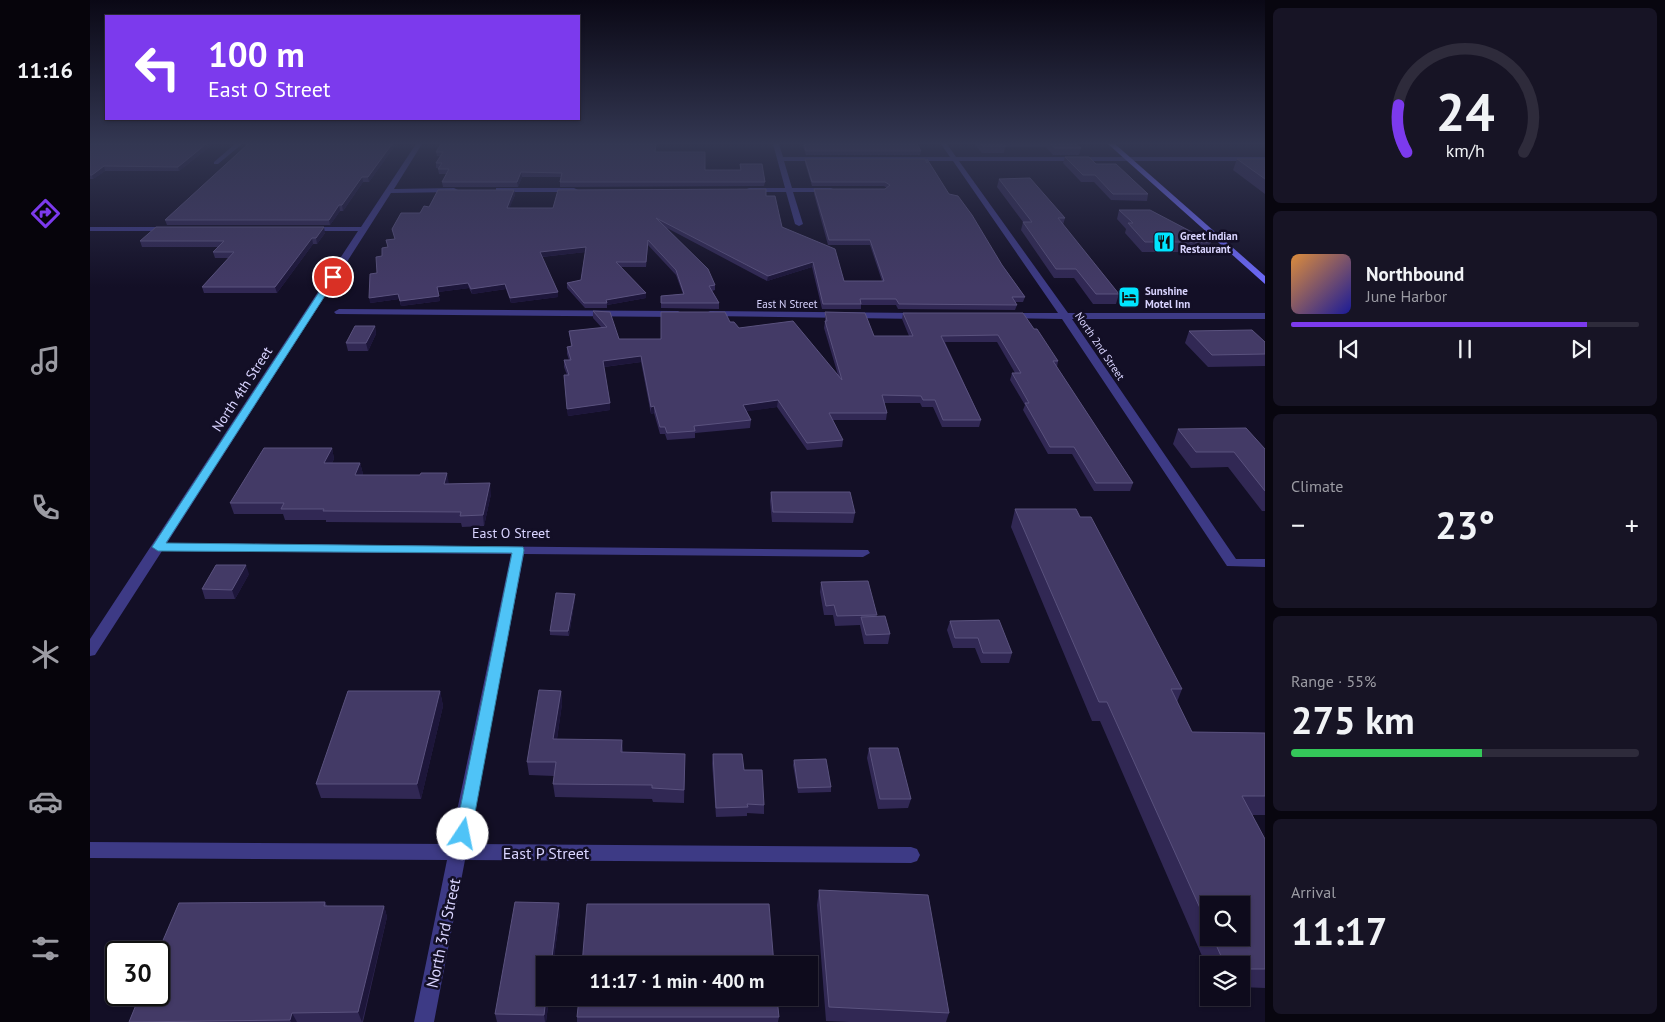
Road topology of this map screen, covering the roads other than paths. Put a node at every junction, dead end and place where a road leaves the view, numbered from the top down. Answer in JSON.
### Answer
{"nodes":[{"id":1,"x":389,"y":191,"type":"edge"},
{"id":2,"x":789,"y":192,"type":"edge"},
{"id":3,"x":977,"y":192,"type":"edge"},
{"id":4,"x":1164,"y":192,"type":"edge"},
{"id":5,"x":799,"y":224,"type":"dead end"},
{"id":6,"x":90,"y":229,"type":"edge"},
{"id":7,"x":178,"y":229,"type":"edge"},
{"id":8,"x":295,"y":229,"type":"edge"},
{"id":9,"x":364,"y":229,"type":"junction"},
{"id":10,"x":1265,"y":281,"type":"edge"},
{"id":11,"x":339,"y":312,"type":"dead end"},
{"id":12,"x":930,"y":316,"type":"edge"},
{"id":13,"x":997,"y":316,"type":"edge"},
{"id":14,"x":1065,"y":316,"type":"junction"},
{"id":15,"x":1265,"y":316,"type":"edge"},
{"id":16,"x":158,"y":547,"type":"junction"},
{"id":17,"x":518,"y":550,"type":"junction"},
{"id":18,"x":863,"y":553,"type":"dead end"},
{"id":19,"x":1265,"y":563,"type":"edge"},
{"id":20,"x":90,"y":651,"type":"edge"},
{"id":21,"x":90,"y":850,"type":"edge"},
{"id":22,"x":459,"y":852,"type":"junction"},
{"id":23,"x":911,"y":855,"type":"dead end"},
{"id":24,"x":424,"y":1022,"type":"edge"}],
"edges":[{"from":1,"to":9,"type":"street","name":"North 4th Street"},
{"from":2,"to":5,"type":"street"},
{"from":3,"to":14,"type":"street","name":"North 2nd Street"},
{"from":4,"to":10,"type":"main road"},
{"from":6,"to":7,"type":"street"},
{"from":8,"to":9,"type":"street"},
{"from":9,"to":16,"type":"street","name":"North 4th Street"},
{"from":11,"to":12,"type":"street","name":"East N Street"},
{"from":13,"to":14,"type":"street"},
{"from":14,"to":15,"type":"street"},
{"from":14,"to":19,"type":"street","name":"North 2nd Street"},
{"from":16,"to":17,"type":"street","name":"East O Street"},
{"from":16,"to":20,"type":"street","name":"North 4th Street"},
{"from":17,"to":18,"type":"street","name":"East O Street"},
{"from":17,"to":22,"type":"street","name":"North 3rd Street"},
{"from":21,"to":22,"type":"street","name":"East P Street"},
{"from":22,"to":23,"type":"street","name":"East P Street"},
{"from":22,"to":24,"type":"street","name":"North 3rd Street"}]}
